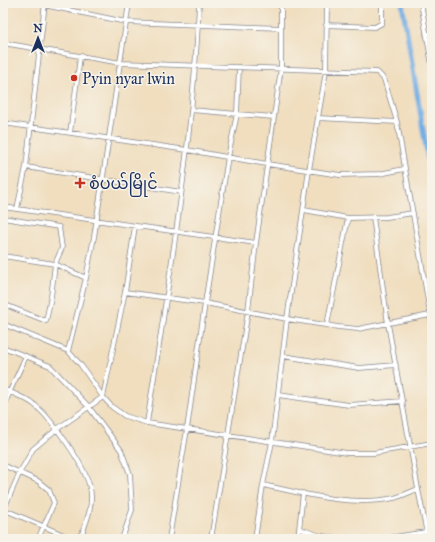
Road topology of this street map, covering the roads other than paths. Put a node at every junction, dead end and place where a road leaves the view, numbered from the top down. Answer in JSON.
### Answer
{"nodes":[{"id":1,"x":129,"y":3,"type":"edge"},
{"id":2,"x":199,"y":3,"type":"edge"},
{"id":3,"x":281,"y":3,"type":"edge"},
{"id":4,"x":327,"y":3,"type":"edge"},
{"id":5,"x":382,"y":3,"type":"edge"},
{"id":6,"x":421,"y":3,"type":"edge"},
{"id":7,"x":44,"y":4,"type":"edge"},
{"id":8,"x":126,"y":22,"type":"junction"},
{"id":9,"x":198,"y":24,"type":"junction"},
{"id":10,"x":326,"y":26,"type":"junction"},
{"id":11,"x":281,"y":28,"type":"junction"},
{"id":12,"x":426,"y":34,"type":"junction"},
{"id":13,"x":432,"y":34,"type":"edge"},
{"id":14,"x":3,"y":43,"type":"edge"},
{"id":15,"x":40,"y":50,"type":"junction"},
{"id":16,"x":80,"y":57,"type":"junction"},
{"id":17,"x":121,"y":63,"type":"junction"},
{"id":18,"x":432,"y":65,"type":"edge"},
{"id":19,"x":196,"y":66,"type":"junction"},
{"id":20,"x":240,"y":67,"type":"junction"},
{"id":21,"x":281,"y":68,"type":"junction"},
{"id":22,"x":326,"y":71,"type":"junction"},
{"id":23,"x":191,"y":110,"type":"junction"},
{"id":24,"x":237,"y":114,"type":"junction"},
{"id":25,"x":274,"y":117,"type":"junction"},
{"id":26,"x":318,"y":118,"type":"junction"},
{"id":27,"x":397,"y":122,"type":"junction"},
{"id":28,"x":3,"y":123,"type":"edge"},
{"id":29,"x":30,"y":127,"type":"junction"},
{"id":30,"x":70,"y":133,"type":"junction"},
{"id":31,"x":108,"y":138,"type":"junction"},
{"id":32,"x":187,"y":150,"type":"junction"},
{"id":33,"x":228,"y":157,"type":"junction"},
{"id":34,"x":267,"y":164,"type":"junction"},
{"id":35,"x":26,"y":166,"type":"junction"},
{"id":36,"x":404,"y":169,"type":"junction"},
{"id":37,"x":309,"y":170,"type":"junction"},
{"id":38,"x":103,"y":180,"type":"junction"},
{"id":39,"x":181,"y":192,"type":"junction"},
{"id":40,"x":3,"y":207,"type":"edge"},
{"id":41,"x":18,"y":209,"type":"junction"},
{"id":42,"x":304,"y":210,"type":"junction"},
{"id":43,"x":413,"y":213,"type":"junction"},
{"id":44,"x":373,"y":217,"type":"junction"},
{"id":45,"x":3,"y":218,"type":"edge"},
{"id":46,"x":348,"y":218,"type":"junction"},
{"id":47,"x":96,"y":220,"type":"junction"},
{"id":48,"x":135,"y":226,"type":"junction"},
{"id":49,"x":176,"y":232,"type":"junction"},
{"id":50,"x":216,"y":237,"type":"junction"},
{"id":51,"x":256,"y":243,"type":"junction"},
{"id":52,"x":3,"y":256,"type":"edge"},
{"id":53,"x":55,"y":264,"type":"junction"},
{"id":54,"x":86,"y":278,"type":"junction"},
{"id":55,"x":125,"y":292,"type":"junction"},
{"id":56,"x":166,"y":298,"type":"junction"},
{"id":57,"x":205,"y":303,"type":"junction"},
{"id":58,"x":3,"y":304,"type":"edge"},
{"id":59,"x":248,"y":311,"type":"junction"},
{"id":60,"x":430,"y":315,"type":"junction"},
{"id":61,"x":287,"y":319,"type":"junction"},
{"id":62,"x":3,"y":324,"type":"edge"},
{"id":63,"x":388,"y":324,"type":"junction"},
{"id":64,"x":432,"y":324,"type":"edge"},
{"id":65,"x":327,"y":325,"type":"junction"},
{"id":66,"x":3,"y":347,"type":"edge"},
{"id":67,"x":68,"y":351,"type":"junction"},
{"id":68,"x":26,"y":356,"type":"junction"},
{"id":69,"x":282,"y":356,"type":"junction"},
{"id":70,"x":396,"y":364,"type":"junction"},
{"id":71,"x":3,"y":389,"type":"edge"},
{"id":72,"x":10,"y":391,"type":"junction"},
{"id":73,"x":278,"y":396,"type":"junction"},
{"id":74,"x":103,"y":397,"type":"junction"},
{"id":75,"x":402,"y":401,"type":"junction"},
{"id":76,"x":88,"y":406,"type":"junction"},
{"id":77,"x":3,"y":409,"type":"edge"},
{"id":78,"x":147,"y":423,"type":"junction"},
{"id":79,"x":57,"y":429,"type":"junction"},
{"id":80,"x":188,"y":429,"type":"junction"},
{"id":81,"x":227,"y":435,"type":"junction"},
{"id":82,"x":272,"y":442,"type":"junction"},
{"id":83,"x":432,"y":443,"type":"edge"},
{"id":84,"x":410,"y":447,"type":"junction"},
{"id":85,"x":3,"y":465,"type":"edge"},
{"id":86,"x":20,"y":472,"type":"junction"},
{"id":87,"x":263,"y":485,"type":"junction"},
{"id":88,"x":418,"y":489,"type":"junction"},
{"id":89,"x":303,"y":493,"type":"junction"},
{"id":90,"x":3,"y":510,"type":"edge"},
{"id":91,"x":43,"y":526,"type":"junction"},
{"id":92,"x":300,"y":529,"type":"junction"},
{"id":93,"x":430,"y":532,"type":"edge"},
{"id":94,"x":38,"y":539,"type":"edge"},
{"id":95,"x":73,"y":539,"type":"edge"},
{"id":96,"x":80,"y":539,"type":"edge"},
{"id":97,"x":122,"y":539,"type":"edge"},
{"id":98,"x":169,"y":539,"type":"edge"},
{"id":99,"x":211,"y":539,"type":"edge"},
{"id":100,"x":254,"y":539,"type":"edge"},
{"id":101,"x":298,"y":539,"type":"edge"},
{"id":102,"x":343,"y":539,"type":"edge"},
{"id":103,"x":382,"y":539,"type":"edge"},
{"id":104,"x":387,"y":539,"type":"edge"},
{"id":105,"x":428,"y":539,"type":"edge"}],
"edges":[{"from":1,"to":8,"type":"street"},
{"from":2,"to":9,"type":"street"},
{"from":3,"to":11,"type":"street"},
{"from":4,"to":10,"type":"street"},
{"from":5,"to":10,"type":"street"},
{"from":6,"to":12,"type":"street"},
{"from":7,"to":8,"type":"street"},
{"from":7,"to":15,"type":"street"},
{"from":8,"to":9,"type":"street"},
{"from":8,"to":17,"type":"street"},
{"from":9,"to":11,"type":"street"},
{"from":9,"to":19,"type":"street"},
{"from":10,"to":22,"type":"street"},
{"from":11,"to":21,"type":"street"},
{"from":12,"to":13,"type":"street"},
{"from":12,"to":18,"type":"street"},
{"from":14,"to":15,"type":"street"},
{"from":15,"to":16,"type":"street"},
{"from":15,"to":29,"type":"street"},
{"from":16,"to":17,"type":"street"},
{"from":16,"to":30,"type":"street"},
{"from":17,"to":19,"type":"street"},
{"from":17,"to":31,"type":"street"},
{"from":19,"to":20,"type":"street"},
{"from":19,"to":23,"type":"street"},
{"from":20,"to":21,"type":"street"},
{"from":20,"to":24,"type":"street"},
{"from":21,"to":22,"type":"street"},
{"from":21,"to":25,"type":"street"},
{"from":22,"to":26,"type":"street"},
{"from":22,"to":27,"type":"street"},
{"from":23,"to":24,"type":"street"},
{"from":23,"to":32,"type":"street"},
{"from":24,"to":25,"type":"street"},
{"from":24,"to":33,"type":"street"},
{"from":25,"to":34,"type":"street"},
{"from":26,"to":27,"type":"street"},
{"from":26,"to":37,"type":"street"},
{"from":27,"to":36,"type":"street"},
{"from":28,"to":29,"type":"street"},
{"from":29,"to":30,"type":"street"},
{"from":29,"to":35,"type":"street"},
{"from":30,"to":31,"type":"street"},
{"from":31,"to":32,"type":"street"},
{"from":31,"to":38,"type":"street"},
{"from":32,"to":33,"type":"street"},
{"from":32,"to":39,"type":"street"},
{"from":33,"to":34,"type":"street"},
{"from":33,"to":50,"type":"street"},
{"from":34,"to":37,"type":"street"},
{"from":34,"to":51,"type":"street"},
{"from":35,"to":38,"type":"street"},
{"from":35,"to":41,"type":"street"},
{"from":36,"to":37,"type":"street"},
{"from":36,"to":43,"type":"street"},
{"from":37,"to":42,"type":"street"},
{"from":38,"to":39,"type":"street"},
{"from":38,"to":47,"type":"street"},
{"from":39,"to":49,"type":"street"},
{"from":40,"to":41,"type":"street"},
{"from":41,"to":47,"type":"street"},
{"from":42,"to":46,"type":"street"},
{"from":42,"to":61,"type":"street"},
{"from":43,"to":44,"type":"street"},
{"from":43,"to":60,"type":"street"},
{"from":44,"to":46,"type":"street"},
{"from":44,"to":63,"type":"street"},
{"from":45,"to":53,"type":"street"},
{"from":46,"to":65,"type":"street"},
{"from":47,"to":48,"type":"street"},
{"from":47,"to":54,"type":"street"},
{"from":48,"to":49,"type":"street"},
{"from":48,"to":55,"type":"street"},
{"from":49,"to":50,"type":"street"},
{"from":49,"to":56,"type":"street"},
{"from":50,"to":51,"type":"street"},
{"from":50,"to":57,"type":"street"},
{"from":51,"to":59,"type":"street"},
{"from":52,"to":53,"type":"street"},
{"from":53,"to":54,"type":"street"},
{"from":53,"to":58,"type":"street"},
{"from":54,"to":67,"type":"street"},
{"from":55,"to":56,"type":"street"},
{"from":55,"to":74,"type":"street"},
{"from":56,"to":57,"type":"street"},
{"from":56,"to":78,"type":"street"},
{"from":57,"to":59,"type":"street"},
{"from":57,"to":80,"type":"street"},
{"from":59,"to":61,"type":"street"},
{"from":59,"to":81,"type":"street"},
{"from":60,"to":63,"type":"street"},
{"from":60,"to":64,"type":"street"},
{"from":61,"to":65,"type":"street"},
{"from":61,"to":69,"type":"street"},
{"from":62,"to":67,"type":"street"},
{"from":63,"to":65,"type":"street"},
{"from":63,"to":70,"type":"street"},
{"from":66,"to":68,"type":"street"},
{"from":67,"to":74,"type":"street"},
{"from":68,"to":72,"type":"street"},
{"from":68,"to":76,"type":"street"},
{"from":69,"to":70,"type":"street"},
{"from":69,"to":73,"type":"street"},
{"from":70,"to":75,"type":"street"},
{"from":71,"to":72,"type":"street"},
{"from":72,"to":77,"type":"street"},
{"from":72,"to":79,"type":"street"},
{"from":73,"to":75,"type":"street"},
{"from":73,"to":82,"type":"street"},
{"from":74,"to":76,"type":"street"},
{"from":74,"to":78,"type":"street"},
{"from":75,"to":84,"type":"street"},
{"from":76,"to":79,"type":"street"},
{"from":76,"to":97,"type":"street"},
{"from":78,"to":80,"type":"street"},
{"from":79,"to":86,"type":"street"},
{"from":79,"to":96,"type":"street"},
{"from":80,"to":81,"type":"street"},
{"from":80,"to":98,"type":"street"},
{"from":81,"to":82,"type":"street"},
{"from":81,"to":99,"type":"street"},
{"from":82,"to":84,"type":"street"},
{"from":82,"to":87,"type":"street"},
{"from":83,"to":84,"type":"street"},
{"from":84,"to":88,"type":"street"},
{"from":85,"to":86,"type":"street"},
{"from":86,"to":90,"type":"street"},
{"from":86,"to":91,"type":"street"},
{"from":87,"to":89,"type":"street"},
{"from":87,"to":100,"type":"street"},
{"from":88,"to":89,"type":"street"},
{"from":88,"to":93,"type":"street"},
{"from":89,"to":92,"type":"street"},
{"from":90,"to":91,"type":"street"},
{"from":91,"to":94,"type":"street"},
{"from":91,"to":95,"type":"street"},
{"from":92,"to":101,"type":"street"},
{"from":92,"to":102,"type":"street"},
{"from":93,"to":104,"type":"street"},
{"from":93,"to":105,"type":"street"},
{"from":103,"to":104,"type":"street"}]}
